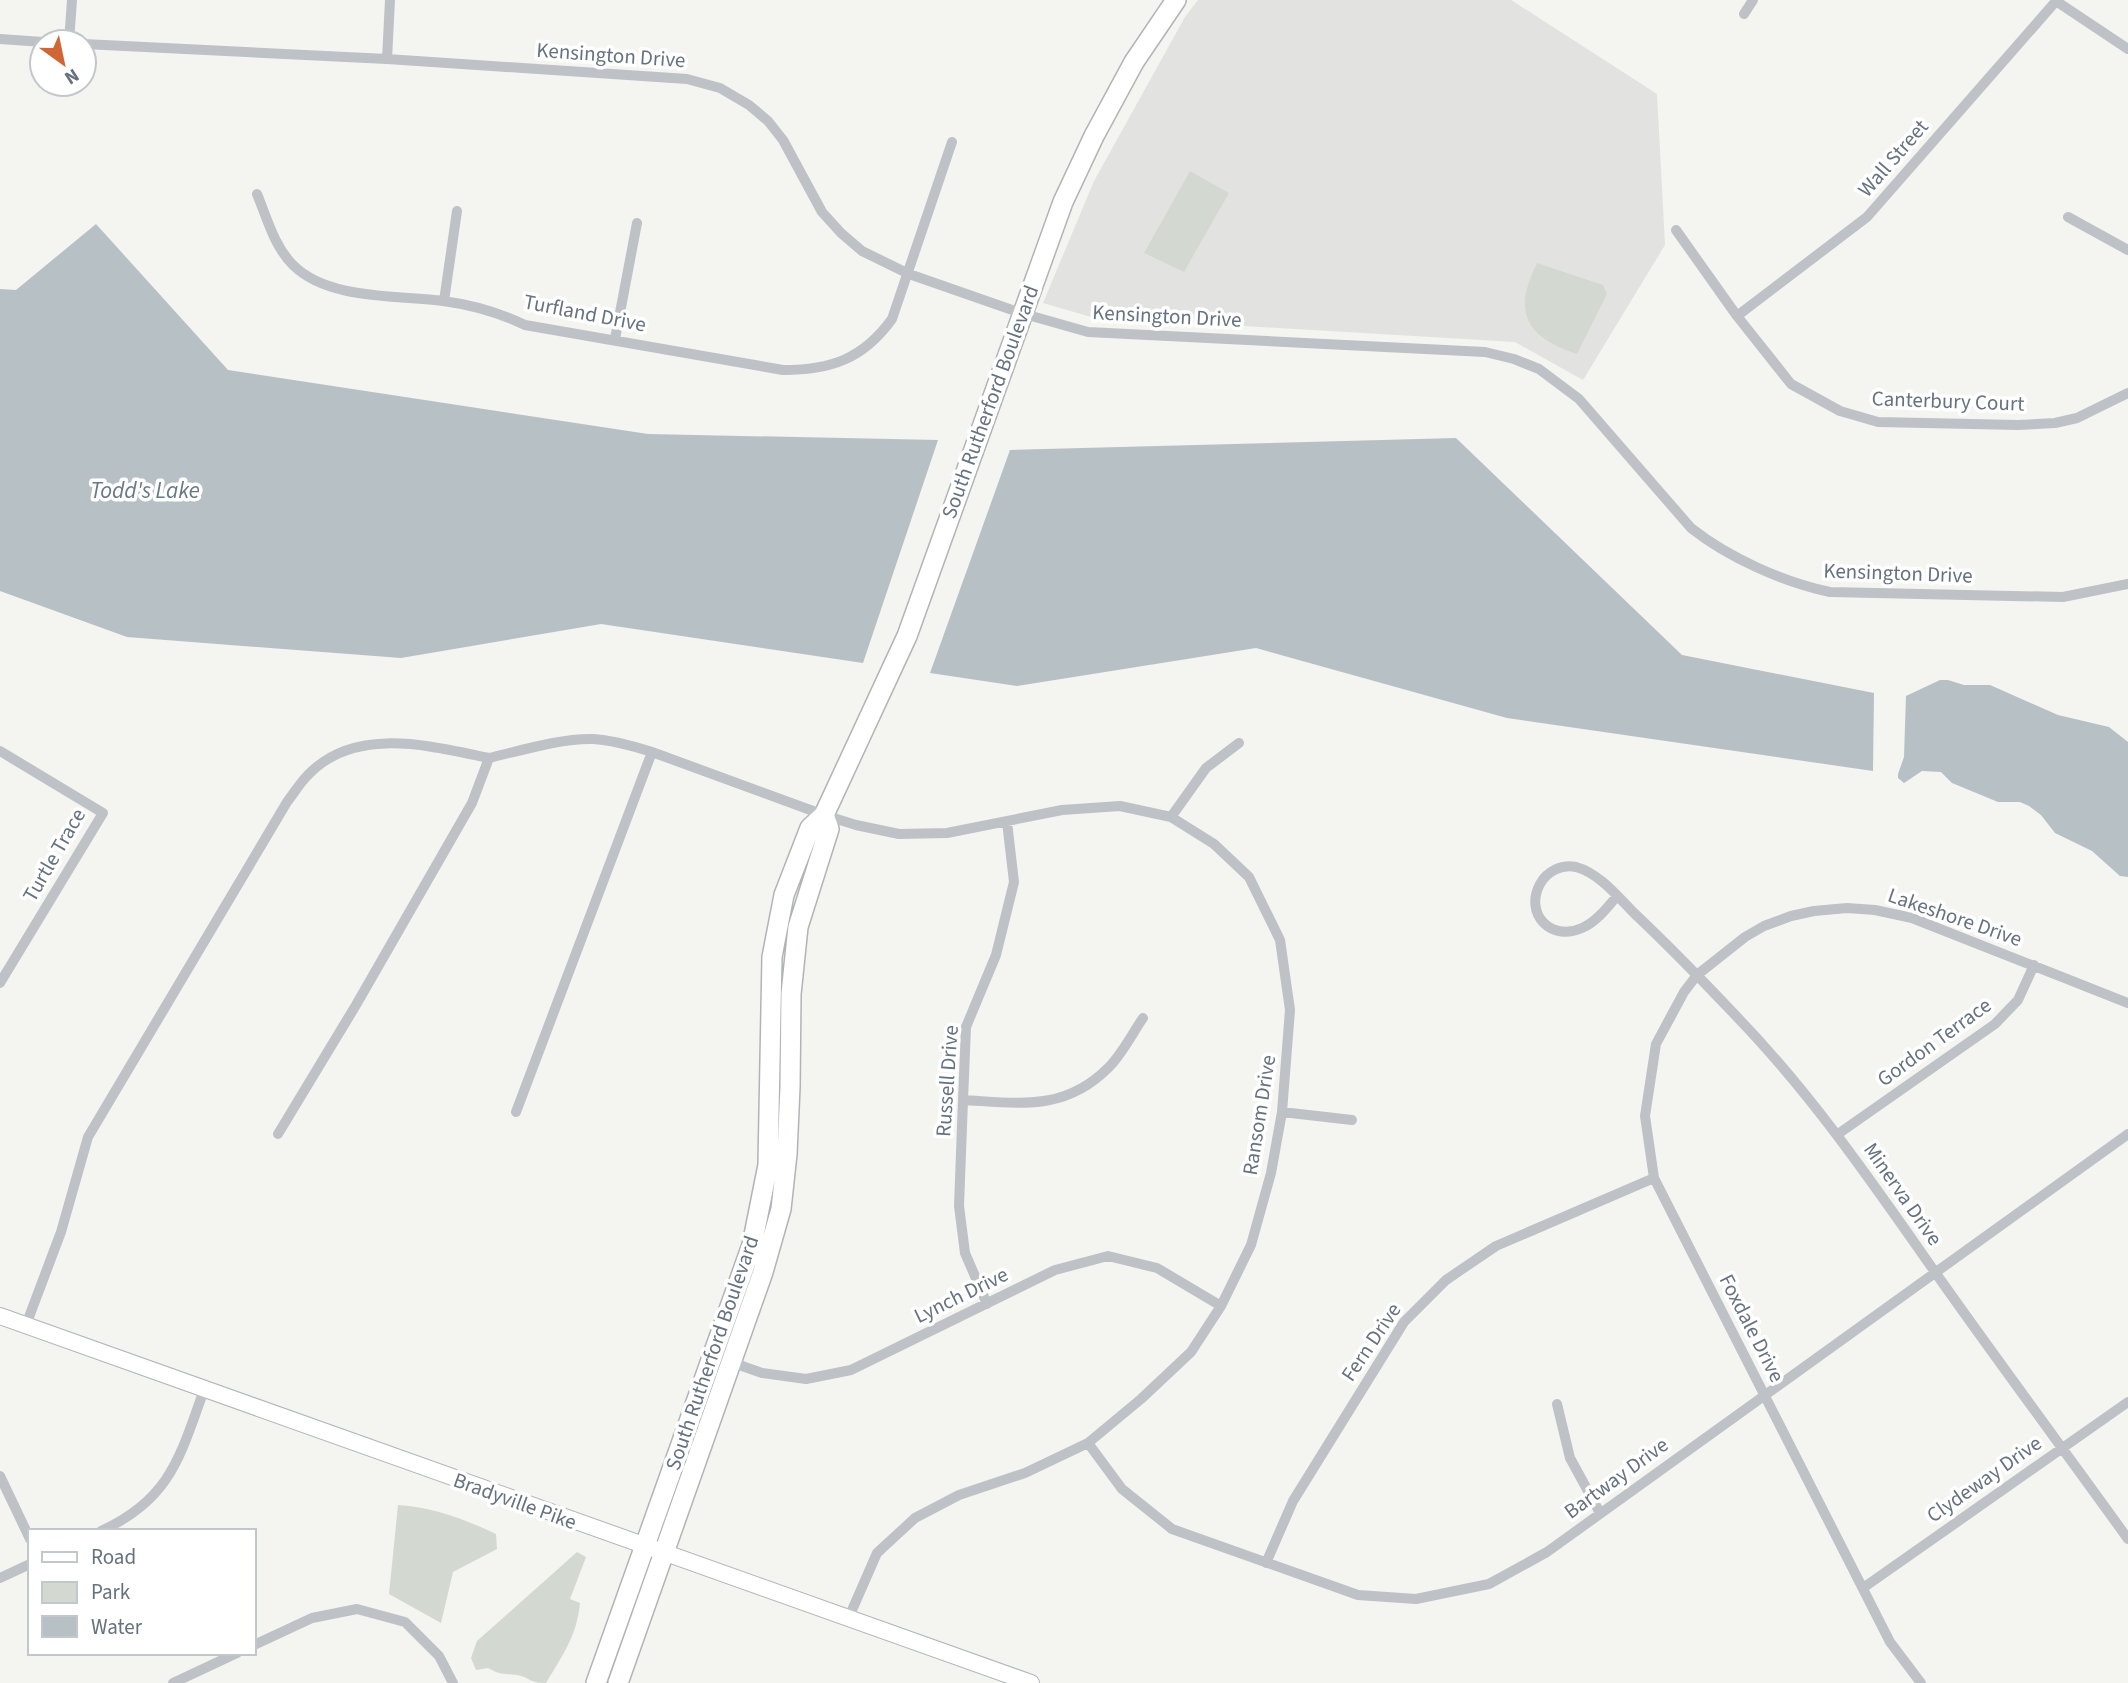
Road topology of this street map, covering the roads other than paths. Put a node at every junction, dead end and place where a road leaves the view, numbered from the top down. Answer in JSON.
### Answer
{"nodes":[{"id":1,"x":72,"y":0,"type":"edge"},
{"id":2,"x":390,"y":0,"type":"edge"},
{"id":3,"x":1176,"y":0,"type":"edge"},
{"id":4,"x":1753,"y":0,"type":"edge"},
{"id":5,"x":2056,"y":0,"type":"edge"},
{"id":6,"x":1744,"y":14,"type":"dead end"},
{"id":7,"x":70,"y":28,"type":"edge"},
{"id":8,"x":0,"y":39,"type":"edge"},
{"id":9,"x":28,"y":41,"type":"edge"},
{"id":10,"x":98,"y":45,"type":"edge"},
{"id":11,"x":2128,"y":50,"type":"edge"},
{"id":12,"x":387,"y":59,"type":"junction"},
{"id":13,"x":952,"y":142,"type":"dead end"},
{"id":14,"x":257,"y":194,"type":"dead end"},
{"id":15,"x":457,"y":211,"type":"dead end"},
{"id":16,"x":2068,"y":217,"type":"dead end"},
{"id":17,"x":637,"y":223,"type":"dead end"},
{"id":18,"x":1676,"y":230,"type":"dead end"},
{"id":19,"x":2128,"y":250,"type":"edge"},
{"id":20,"x":909,"y":274,"type":"junction"},
{"id":21,"x":444,"y":301,"type":"junction"},
{"id":22,"x":1021,"y":313,"type":"junction"},
{"id":23,"x":1737,"y":316,"type":"junction"},
{"id":24,"x":615,"y":339,"type":"junction"},
{"id":25,"x":2128,"y":393,"type":"edge"},
{"id":26,"x":2128,"y":584,"type":"edge"},
{"id":27,"x":1239,"y":743,"type":"dead end"},
{"id":28,"x":0,"y":751,"type":"edge"},
{"id":29,"x":652,"y":752,"type":"junction"},
{"id":30,"x":489,"y":758,"type":"junction"},
{"id":31,"x":824,"y":815,"type":"junction"},
{"id":32,"x":1171,"y":817,"type":"junction"},
{"id":33,"x":1007,"y":822,"type":"junction"},
{"id":34,"x":1617,"y":896,"type":"junction"},
{"id":35,"x":2034,"y":965,"type":"junction"},
{"id":36,"x":1697,"y":975,"type":"junction"},
{"id":37,"x":0,"y":984,"type":"edge"},
{"id":38,"x":2128,"y":1003,"type":"edge"},
{"id":39,"x":1143,"y":1018,"type":"dead end"},
{"id":40,"x":963,"y":1100,"type":"junction"},
{"id":41,"x":516,"y":1112,"type":"dead end"},
{"id":42,"x":1282,"y":1112,"type":"junction"},
{"id":43,"x":1352,"y":1120,"type":"dead end"},
{"id":44,"x":2128,"y":1133,"type":"edge"},
{"id":45,"x":278,"y":1134,"type":"dead end"},
{"id":46,"x":1838,"y":1135,"type":"junction"},
{"id":47,"x":1654,"y":1178,"type":"junction"},
{"id":48,"x":1936,"y":1273,"type":"junction"},
{"id":49,"x":987,"y":1304,"type":"junction"},
{"id":50,"x":1221,"y":1306,"type":"junction"},
{"id":51,"x":0,"y":1316,"type":"edge"},
{"id":52,"x":26,"y":1325,"type":"junction"},
{"id":53,"x":712,"y":1356,"type":"junction"},
{"id":54,"x":732,"y":1363,"type":"junction"},
{"id":55,"x":204,"y":1390,"type":"junction"},
{"id":56,"x":1764,"y":1395,"type":"junction"},
{"id":57,"x":2128,"y":1402,"type":"edge"},
{"id":58,"x":1556,"y":1404,"type":"dead end"},
{"id":59,"x":1088,"y":1443,"type":"junction"},
{"id":60,"x":2063,"y":1448,"type":"junction"},
{"id":61,"x":0,"y":1476,"type":"edge"},
{"id":62,"x":1600,"y":1513,"type":"junction"},
{"id":63,"x":105,"y":1529,"type":"edge"},
{"id":64,"x":28,"y":1535,"type":"edge"},
{"id":65,"x":2128,"y":1539,"type":"edge"},
{"id":66,"x":654,"y":1550,"type":"junction"},
{"id":67,"x":1266,"y":1563,"type":"junction"},
{"id":68,"x":28,"y":1565,"type":"edge"},
{"id":69,"x":0,"y":1578,"type":"edge"},
{"id":70,"x":1863,"y":1588,"type":"junction"},
{"id":71,"x":849,"y":1617,"type":"junction"},
{"id":72,"x":256,"y":1644,"type":"edge"},
{"id":73,"x":233,"y":1655,"type":"edge"},
{"id":74,"x":173,"y":1683,"type":"edge"},
{"id":75,"x":453,"y":1683,"type":"edge"},
{"id":76,"x":596,"y":1683,"type":"edge"},
{"id":77,"x":618,"y":1683,"type":"edge"},
{"id":78,"x":1031,"y":1683,"type":"edge"},
{"id":79,"x":1921,"y":1683,"type":"edge"}],
"edges":[{"from":1,"to":7,"type":"street"},
{"from":2,"to":12,"type":"street"},
{"from":3,"to":22,"type":"highway","name":"South Rutherford Boulevard"},
{"from":4,"to":6,"type":"street"},
{"from":5,"to":11,"type":"street"},
{"from":5,"to":23,"type":"street","name":"Wall Street"},
{"from":8,"to":9,"type":"street"},
{"from":10,"to":12,"type":"street","name":"Kensington Drive"},
{"from":12,"to":20,"type":"street","name":"Kensington Drive"},
{"from":13,"to":20,"type":"street","name":"Turfland Drive"},
{"from":14,"to":21,"type":"street","name":"Turfland Drive"},
{"from":15,"to":21,"type":"street"},
{"from":16,"to":19,"type":"street"},
{"from":17,"to":24,"type":"street"},
{"from":18,"to":23,"type":"street","name":"Canterbury Court"},
{"from":20,"to":22,"type":"street","name":"Kensington Drive"},
{"from":20,"to":24,"type":"street","name":"Turfland Drive"},
{"from":21,"to":24,"type":"street","name":"Turfland Drive"},
{"from":22,"to":26,"type":"street","name":"Kensington Drive"},
{"from":22,"to":31,"type":"highway","name":"South Rutherford Boulevard"},
{"from":23,"to":25,"type":"street","name":"Canterbury Court"},
{"from":27,"to":32,"type":"street"},
{"from":28,"to":37,"type":"street","name":"Turtle Trace"},
{"from":29,"to":30,"type":"street","name":"Ransom Drive"},
{"from":29,"to":31,"type":"street","name":"Ransom Drive"},
{"from":29,"to":41,"type":"street"},
{"from":30,"to":45,"type":"street"},
{"from":30,"to":52,"type":"street"},
{"from":31,"to":33,"type":"street","name":"Ransom Drive"},
{"from":31,"to":53,"type":"highway","name":"South Rutherford Boulevard"},
{"from":31,"to":54,"type":"highway","name":"South Rutherford Boulevard"},
{"from":32,"to":33,"type":"street","name":"Ransom Drive"},
{"from":32,"to":42,"type":"street","name":"Ransom Drive"},
{"from":33,"to":40,"type":"street","name":"Russell Drive"},
{"from":34,"to":34,"type":"street","name":"Minerva Drive"},
{"from":34,"to":36,"type":"street","name":"Minerva Drive"},
{"from":35,"to":36,"type":"street","name":"Lakeshore Drive"},
{"from":35,"to":38,"type":"street","name":"Lakeshore Drive"},
{"from":35,"to":46,"type":"street","name":"Gordon Terrace"},
{"from":36,"to":46,"type":"street","name":"Minerva Drive"},
{"from":36,"to":47,"type":"street","name":"Foxdale Drive"},
{"from":39,"to":40,"type":"street"},
{"from":40,"to":49,"type":"street","name":"Russell Drive"},
{"from":42,"to":43,"type":"street"},
{"from":42,"to":50,"type":"street","name":"Ransom Drive"},
{"from":44,"to":48,"type":"street","name":"Bartway Drive"},
{"from":46,"to":48,"type":"street","name":"Minerva Drive"},
{"from":47,"to":56,"type":"street","name":"Foxdale Drive"},
{"from":47,"to":67,"type":"street","name":"Fern Drive"},
{"from":48,"to":56,"type":"street","name":"Bartway Drive"},
{"from":48,"to":60,"type":"street","name":"Minerva Drive"},
{"from":49,"to":50,"type":"street","name":"Lynch Drive"},
{"from":49,"to":54,"type":"street","name":"Lynch Drive"},
{"from":50,"to":59,"type":"street","name":"Ransom Drive"},
{"from":51,"to":52,"type":"main road","name":"Bradyville Pike"},
{"from":52,"to":55,"type":"main road","name":"Bradyville Pike"},
{"from":53,"to":54,"type":"street","name":"Lynch Drive"},
{"from":53,"to":66,"type":"highway","name":"South Rutherford Boulevard"},
{"from":54,"to":66,"type":"highway","name":"South Rutherford Boulevard"},
{"from":55,"to":63,"type":"street"},
{"from":55,"to":66,"type":"main road","name":"Bradyville Pike"},
{"from":56,"to":62,"type":"street","name":"Bartway Drive"},
{"from":56,"to":70,"type":"street","name":"Foxdale Drive"},
{"from":57,"to":60,"type":"street","name":"Clydeway Drive"},
{"from":58,"to":62,"type":"street"},
{"from":59,"to":67,"type":"street","name":"Bartway Drive"},
{"from":59,"to":71,"type":"street","name":"Ransom Drive"},
{"from":60,"to":65,"type":"street","name":"Minerva Drive"},
{"from":60,"to":70,"type":"street","name":"Clydeway Drive"},
{"from":61,"to":64,"type":"street"},
{"from":62,"to":67,"type":"street","name":"Bartway Drive"},
{"from":66,"to":71,"type":"main road","name":"Bradyville Pike"},
{"from":66,"to":76,"type":"highway","name":"South Rutherford Boulevard"},
{"from":66,"to":77,"type":"highway","name":"South Rutherford Boulevard"},
{"from":68,"to":69,"type":"street"},
{"from":70,"to":79,"type":"street","name":"Foxdale Drive"},
{"from":71,"to":78,"type":"main road","name":"Bradyville Pike"},
{"from":72,"to":75,"type":"street"},
{"from":73,"to":74,"type":"street"}]}
